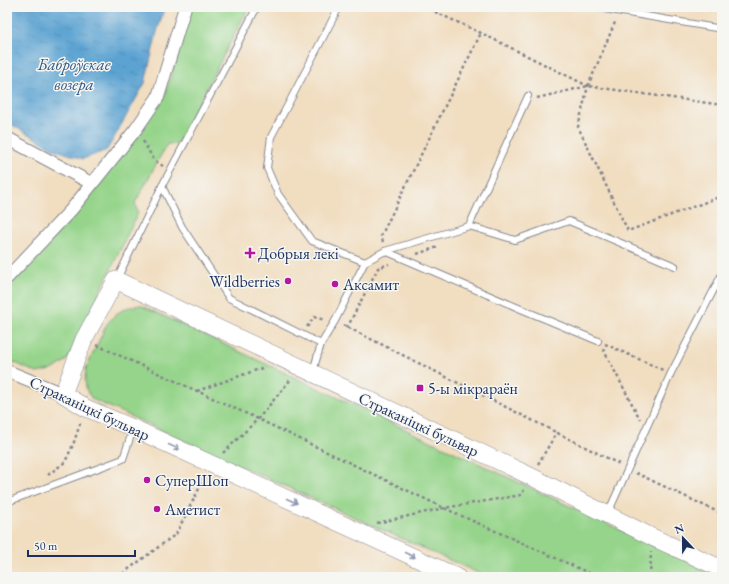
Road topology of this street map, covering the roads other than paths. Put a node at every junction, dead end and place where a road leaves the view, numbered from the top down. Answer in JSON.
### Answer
{"nodes":[{"id":1,"x":185,"y":7,"type":"edge"},
{"id":2,"x":257,"y":7,"type":"edge"},
{"id":3,"x":339,"y":7,"type":"edge"},
{"id":4,"x":593,"y":7,"type":"edge"},
{"id":5,"x":722,"y":29,"type":"edge"},
{"id":6,"x":528,"y":96,"type":"dead end"},
{"id":7,"x":7,"y":138,"type":"edge"},
{"id":8,"x":91,"y":183,"type":"junction"},
{"id":9,"x":162,"y":186,"type":"junction"},
{"id":10,"x":468,"y":226,"type":"junction"},
{"id":11,"x":385,"y":250,"type":"junction"},
{"id":12,"x":365,"y":262,"type":"junction"},
{"id":13,"x":675,"y":266,"type":"dead end"},
{"id":14,"x":722,"y":274,"type":"edge"},
{"id":15,"x":7,"y":278,"type":"edge"},
{"id":16,"x":116,"y":280,"type":"junction"},
{"id":17,"x":598,"y":341,"type":"road end"},
{"id":18,"x":321,"y":344,"type":"junction"},
{"id":19,"x":7,"y":371,"type":"edge"},
{"id":20,"x":312,"y":373,"type":"junction"},
{"id":21,"x":63,"y":394,"type":"junction"},
{"id":22,"x":133,"y":428,"type":"junction"},
{"id":23,"x":7,"y":502,"type":"edge"},
{"id":24,"x":607,"y":514,"type":"junction"},
{"id":25,"x":722,"y":569,"type":"edge"},
{"id":26,"x":457,"y":577,"type":"edge"}],
"edges":[{"from":1,"to":8,"type":"street"},
{"from":2,"to":9,"type":"lane"},
{"from":3,"to":12,"type":"lane"},
{"from":4,"to":5,"type":"lane"},
{"from":6,"to":10,"type":"lane"},
{"from":7,"to":8,"type":"street"},
{"from":8,"to":15,"type":"street"},
{"from":9,"to":16,"type":"lane"},
{"from":9,"to":18,"type":"lane"},
{"from":10,"to":11,"type":"lane"},
{"from":10,"to":13,"type":"lane"},
{"from":11,"to":12,"type":"lane"},
{"from":11,"to":17,"type":"lane"},
{"from":12,"to":18,"type":"lane"},
{"from":14,"to":24,"type":"lane"},
{"from":16,"to":20,"type":"street","name":"Страканіцкі бульвар"},
{"from":16,"to":21,"type":"street"},
{"from":18,"to":20,"type":"lane"},
{"from":19,"to":21,"type":"street","name":"Страканіцкі бульвар"},
{"from":20,"to":24,"type":"street","name":"Страканіцкі бульвар"},
{"from":21,"to":22,"type":"street","name":"Страканіцкі бульвар"},
{"from":22,"to":23,"type":"lane"},
{"from":22,"to":26,"type":"street","name":"Страканіцкі бульвар","one_way":true},
{"from":24,"to":25,"type":"street","name":"Страканіцкі бульвар"}]}
